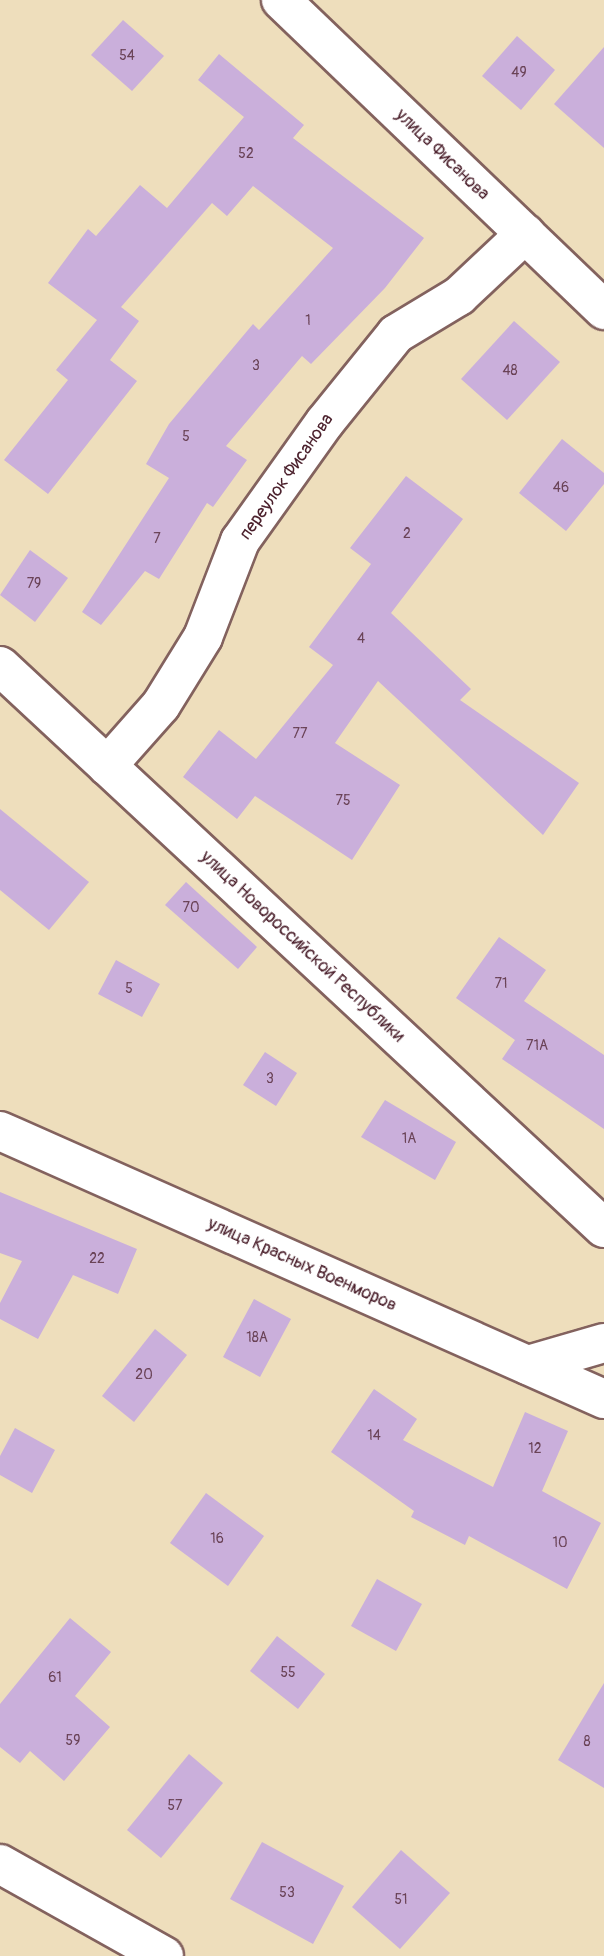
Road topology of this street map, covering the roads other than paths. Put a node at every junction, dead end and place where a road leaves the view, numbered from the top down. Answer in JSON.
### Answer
{"nodes":[{"id":1,"x":281,"y":0,"type":"edge"},
{"id":2,"x":525,"y":234,"type":"junction"},
{"id":3,"x":604,"y":310,"type":"edge"},
{"id":4,"x":0,"y":666,"type":"edge"},
{"id":5,"x":107,"y":766,"type":"junction"},
{"id":6,"x":0,"y":1131,"type":"edge"},
{"id":7,"x":604,"y":1228,"type":"edge"},
{"id":8,"x":604,"y":1343,"type":"edge"},
{"id":9,"x":528,"y":1366,"type":"junction"},
{"id":10,"x":604,"y":1399,"type":"edge"},
{"id":11,"x":0,"y":1864,"type":"edge"},
{"id":12,"x":164,"y":1956,"type":"edge"}],
"edges":[{"from":1,"to":2,"type":"street","name":"улица Фисанова"},
{"from":2,"to":3,"type":"street","name":"улица Фисанова"},
{"from":2,"to":5,"type":"street","name":"переулок Фисанова"},
{"from":4,"to":5,"type":"street","name":"улица Новороссийской Республики"},
{"from":5,"to":7,"type":"street","name":"улица Новороссийской Республики"},
{"from":6,"to":9,"type":"street","name":"улица Красных Военморов"},
{"from":8,"to":9,"type":"street"},
{"from":9,"to":10,"type":"street","name":"улица Красных Военморов"},
{"from":11,"to":12,"type":"street"}]}
